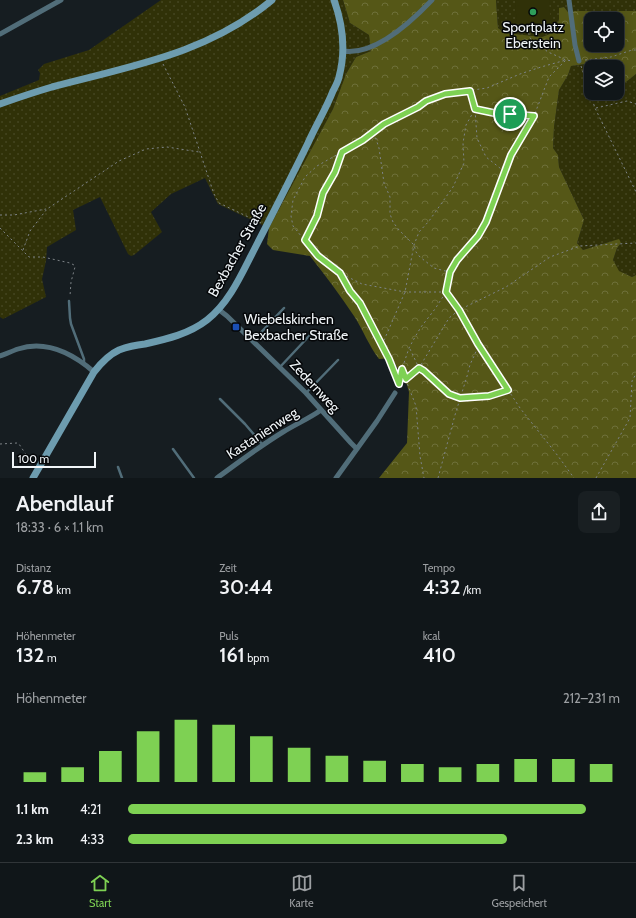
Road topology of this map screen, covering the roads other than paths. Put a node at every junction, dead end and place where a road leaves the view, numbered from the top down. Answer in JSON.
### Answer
{"nodes":[{"id":1,"x":61,"y":0,"type":"edge"},
{"id":2,"x":272,"y":0,"type":"edge"},
{"id":3,"x":334,"y":0,"type":"edge"},
{"id":4,"x":432,"y":0,"type":"edge"},
{"id":5,"x":569,"y":0,"type":"edge"},
{"id":6,"x":0,"y":34,"type":"edge"},
{"id":7,"x":343,"y":51,"type":"junction"},
{"id":8,"x":578,"y":60,"type":"road end"},
{"id":9,"x":0,"y":104,"type":"edge"},
{"id":10,"x":70,"y":301,"type":"road end"},
{"id":11,"x":284,"y":308,"type":"dead end"},
{"id":12,"x":218,"y":309,"type":"junction"},
{"id":13,"x":310,"y":335,"type":"dead end"},
{"id":14,"x":253,"y":340,"type":"junction"},
{"id":15,"x":0,"y":356,"type":"edge"},
{"id":16,"x":338,"y":360,"type":"dead end"},
{"id":17,"x":84,"y":364,"type":"junction"},
{"id":18,"x":280,"y":367,"type":"junction"},
{"id":19,"x":94,"y":372,"type":"junction"},
{"id":20,"x":306,"y":393,"type":"junction"},
{"id":21,"x":395,"y":393,"type":"road end"},
{"id":22,"x":220,"y":399,"type":"dead end"},
{"id":23,"x":321,"y":410,"type":"junction"},
{"id":24,"x":262,"y":445,"type":"junction"},
{"id":25,"x":173,"y":449,"type":"dead end"},
{"id":26,"x":356,"y":449,"type":"junction"},
{"id":27,"x":118,"y":467,"type":"dead end"},
{"id":28,"x":32,"y":478,"type":"edge"},
{"id":29,"x":122,"y":478,"type":"edge"},
{"id":30,"x":194,"y":478,"type":"edge"},
{"id":31,"x":217,"y":478,"type":"edge"},
{"id":32,"x":336,"y":478,"type":"edge"}],
"edges":[{"from":1,"to":6,"type":"street"},
{"from":2,"to":9,"type":"street"},
{"from":3,"to":7,"type":"street","name":"Bexbacher Straße"},
{"from":4,"to":7,"type":"street"},
{"from":5,"to":8,"type":"street"},
{"from":7,"to":12,"type":"street","name":"Bexbacher Straße"},
{"from":10,"to":17,"type":"lane"},
{"from":11,"to":14,"type":"lane"},
{"from":12,"to":14,"type":"street","name":"Zedernweg"},
{"from":12,"to":19,"type":"street","name":"Bexbacher Straße"},
{"from":13,"to":18,"type":"lane"},
{"from":14,"to":18,"type":"street","name":"Zedernweg"},
{"from":15,"to":17,"type":"street"},
{"from":16,"to":20,"type":"lane"},
{"from":17,"to":19,"type":"street"},
{"from":18,"to":20,"type":"street","name":"Zedernweg"},
{"from":19,"to":28,"type":"street","name":"Bexbacher Straße"},
{"from":20,"to":23,"type":"street","name":"Zedernweg"},
{"from":21,"to":26,"type":"street"},
{"from":22,"to":24,"type":"lane"},
{"from":23,"to":24,"type":"street","name":"Kastanienweg"},
{"from":23,"to":26,"type":"street","name":"Zedernweg"},
{"from":24,"to":31,"type":"street","name":"Kastanienweg"},
{"from":25,"to":30,"type":"lane"},
{"from":26,"to":32,"type":"street"},
{"from":27,"to":29,"type":"lane"}]}
